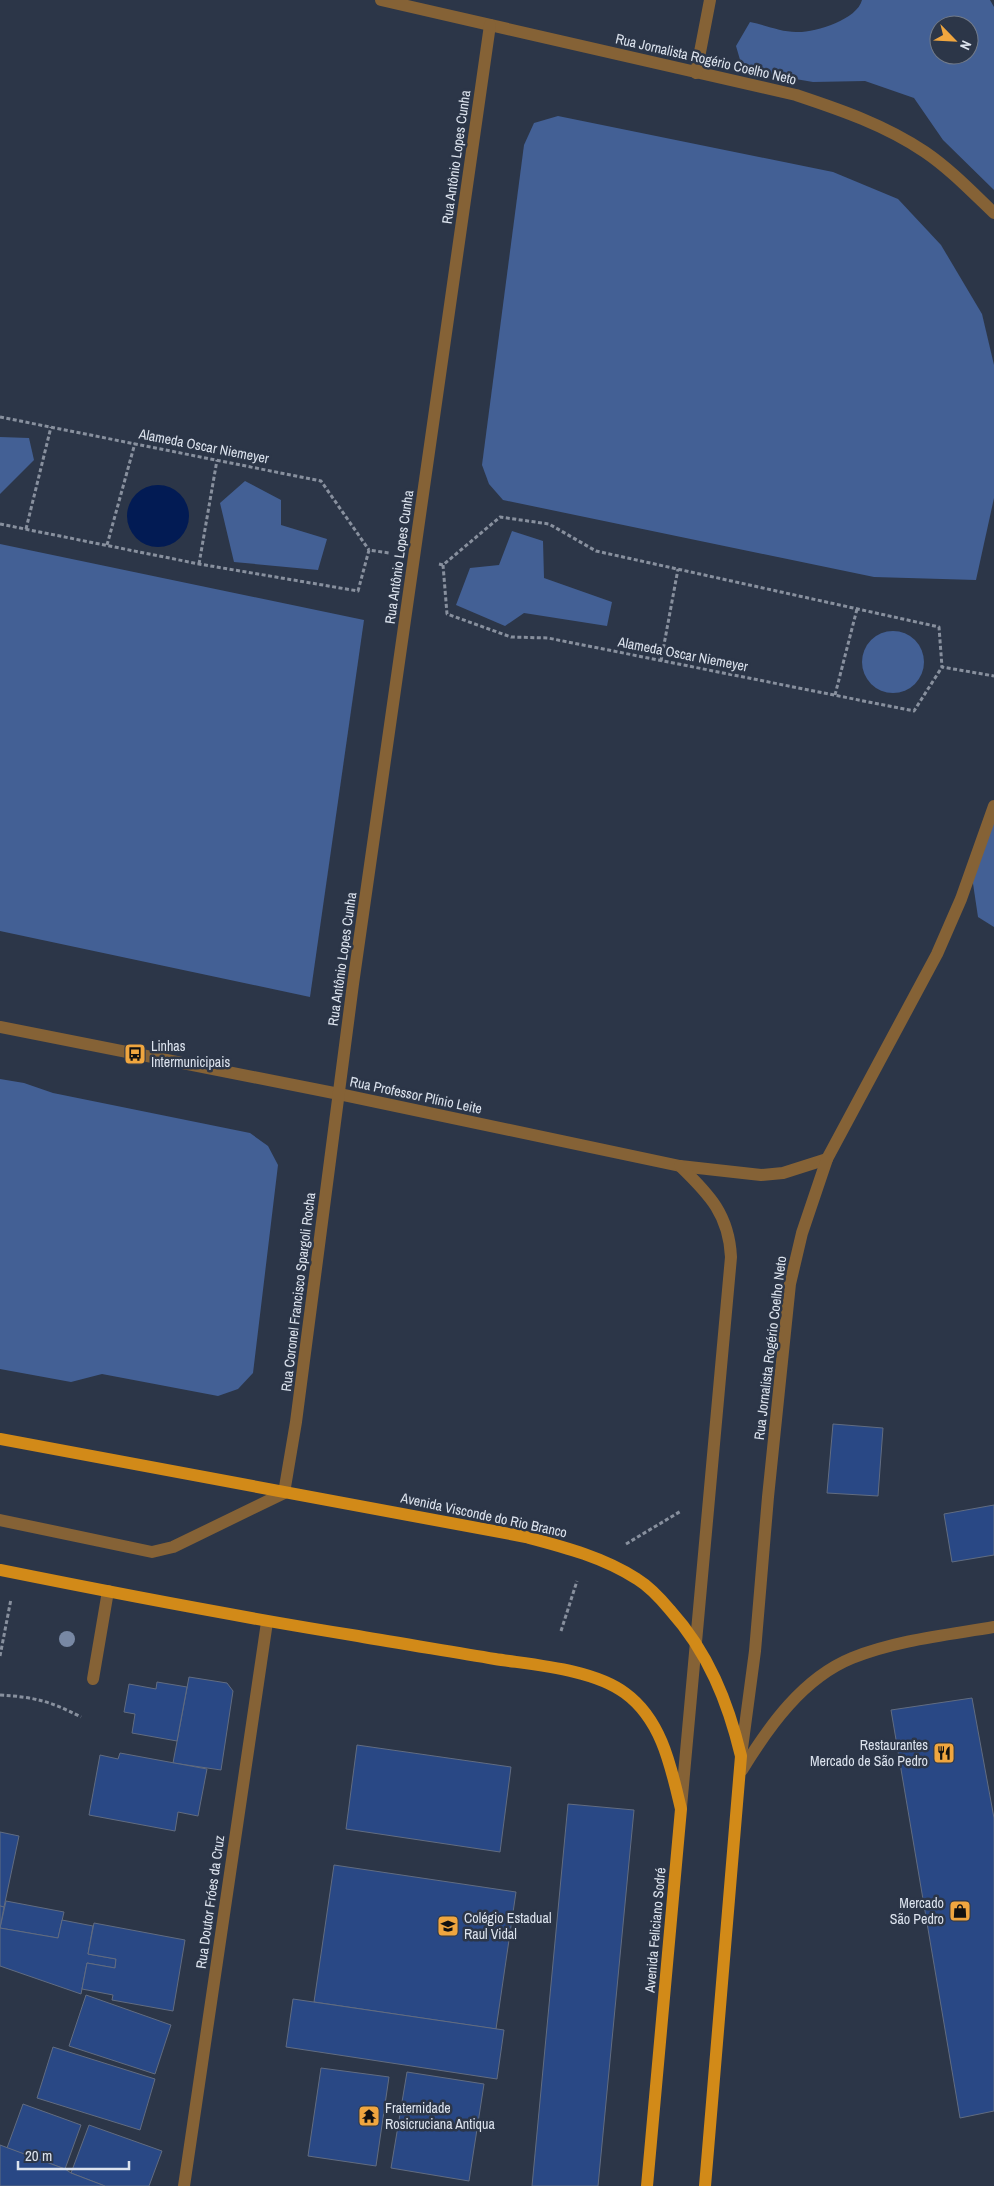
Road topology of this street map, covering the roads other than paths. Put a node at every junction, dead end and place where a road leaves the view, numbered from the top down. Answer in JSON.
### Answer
{"nodes":[{"id":1,"x":381,"y":0,"type":"edge"},
{"id":2,"x":710,"y":0,"type":"edge"},
{"id":3,"x":490,"y":25,"type":"junction"},
{"id":4,"x":696,"y":73,"type":"junction"},
{"id":5,"x":994,"y":213,"type":"edge"},
{"id":6,"x":994,"y":806,"type":"edge"},
{"id":7,"x":0,"y":1026,"type":"edge"},
{"id":8,"x":339,"y":1094,"type":"junction"},
{"id":9,"x":826,"y":1159,"type":"junction"},
{"id":10,"x":680,"y":1166,"type":"junction"},
{"id":11,"x":0,"y":1439,"type":"edge"},
{"id":12,"x":284,"y":1493,"type":"junction"},
{"id":13,"x":0,"y":1520,"type":"edge"},
{"id":14,"x":0,"y":1570,"type":"edge"},
{"id":15,"x":108,"y":1591,"type":"junction"},
{"id":16,"x":267,"y":1622,"type":"junction"},
{"id":17,"x":994,"y":1627,"type":"edge"},
{"id":18,"x":697,"y":1644,"type":"junction"},
{"id":19,"x":93,"y":1679,"type":"dead end"},
{"id":20,"x":742,"y":1756,"type":"junction"},
{"id":21,"x":740,"y":1772,"type":"junction"},
{"id":22,"x":681,"y":1809,"type":"junction"},
{"id":23,"x":184,"y":2186,"type":"edge"},
{"id":24,"x":647,"y":2186,"type":"edge"},
{"id":25,"x":705,"y":2186,"type":"edge"}],
"edges":[{"from":1,"to":3,"type":"street","name":"Rua Jornalista Rogério Coelho Neto"},
{"from":2,"to":4,"type":"street"},
{"from":3,"to":4,"type":"street","name":"Rua Jornalista Rogério Coelho Neto"},
{"from":3,"to":8,"type":"street","name":"Rua Antônio Lopes Cunha"},
{"from":4,"to":5,"type":"street","name":"Rua Jornalista Rogério Coelho Neto"},
{"from":6,"to":9,"type":"street","name":"Rua Jornalista Rogério Coelho Neto"},
{"from":7,"to":8,"type":"street","name":"Rua Professor Plínio Leite"},
{"from":8,"to":10,"type":"street","name":"Rua Professor Plínio Leite"},
{"from":8,"to":12,"type":"street","name":"Rua Coronel Francisco Spargoli Rocha"},
{"from":9,"to":10,"type":"street","name":"Rua Professor Plínio Leite"},
{"from":9,"to":20,"type":"street","name":"Rua Jornalista Rogério Coelho Neto"},
{"from":10,"to":18,"type":"street"},
{"from":11,"to":12,"type":"main road","name":"Avenida Visconde do Rio Branco"},
{"from":12,"to":13,"type":"street"},
{"from":12,"to":18,"type":"main road","name":"Avenida Visconde do Rio Branco"},
{"from":14,"to":15,"type":"main road"},
{"from":15,"to":16,"type":"main road"},
{"from":15,"to":19,"type":"street"},
{"from":16,"to":22,"type":"main road","name":"Avenida Feliciano Sodré"},
{"from":16,"to":23,"type":"street","name":"Rua Doutor Fróes da Cruz"},
{"from":17,"to":21,"type":"street"},
{"from":18,"to":20,"type":"main road","name":"Avenida Visconde do Rio Branco"},
{"from":18,"to":22,"type":"street"},
{"from":20,"to":21,"type":"main road","name":"Avenida Visconde do Rio Branco"},
{"from":21,"to":25,"type":"main road"},
{"from":22,"to":24,"type":"main road","name":"Avenida Feliciano Sodré"}]}
